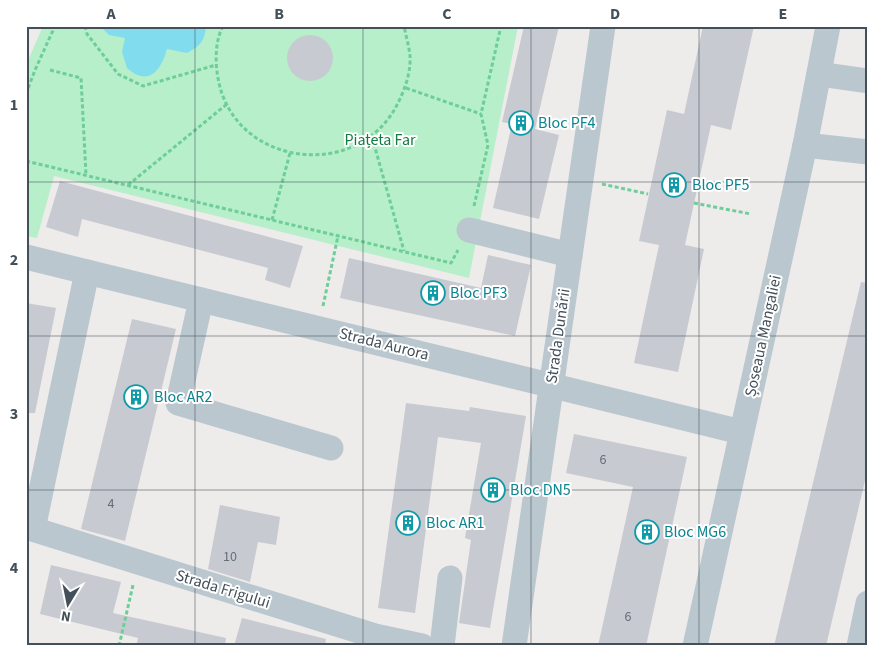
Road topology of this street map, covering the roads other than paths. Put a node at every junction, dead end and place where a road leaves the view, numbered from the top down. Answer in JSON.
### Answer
{"nodes":[{"id":1,"x":603,"y":26,"type":"edge"},
{"id":2,"x":828,"y":26,"type":"edge"},
{"id":3,"x":819,"y":74,"type":"junction"},
{"id":4,"x":868,"y":81,"type":"edge"},
{"id":5,"x":805,"y":144,"type":"junction"},
{"id":6,"x":868,"y":152,"type":"edge"},
{"id":7,"x":469,"y":230,"type":"road end"},
{"id":8,"x":570,"y":255,"type":"junction"},
{"id":9,"x":26,"y":257,"type":"edge"},
{"id":10,"x":87,"y":272,"type":"junction"},
{"id":11,"x":201,"y":300,"type":"junction"},
{"id":12,"x":551,"y":385,"type":"junction"},
{"id":13,"x":741,"y":432,"type":"junction"},
{"id":14,"x":331,"y":448,"type":"dead end"},
{"id":15,"x":30,"y":528,"type":"edge"},
{"id":16,"x":450,"y":578,"type":"dead end"},
{"id":17,"x":868,"y":603,"type":"edge"},
{"id":18,"x":374,"y":641,"type":"edge"},
{"id":19,"x":422,"y":646,"type":"edge"},
{"id":20,"x":442,"y":646,"type":"edge"},
{"id":21,"x":514,"y":646,"type":"edge"},
{"id":22,"x":695,"y":646,"type":"edge"},
{"id":23,"x":859,"y":646,"type":"edge"}],
"edges":[{"from":1,"to":8,"type":"street","name":"Strada Dunării"},
{"from":2,"to":3,"type":"street","name":"Șoseaua Mangaliei"},
{"from":3,"to":4,"type":"street"},
{"from":3,"to":5,"type":"street","name":"Șoseaua Mangaliei"},
{"from":5,"to":6,"type":"street"},
{"from":5,"to":13,"type":"street","name":"Șoseaua Mangaliei"},
{"from":7,"to":8,"type":"street"},
{"from":8,"to":12,"type":"street","name":"Strada Dunării"},
{"from":9,"to":10,"type":"street","name":"Strada Aurora"},
{"from":10,"to":11,"type":"street","name":"Strada Aurora"},
{"from":10,"to":15,"type":"street"},
{"from":11,"to":12,"type":"street","name":"Strada Aurora"},
{"from":11,"to":14,"type":"street"},
{"from":12,"to":13,"type":"street","name":"Strada Aurora"},
{"from":12,"to":21,"type":"street","name":"Strada Dunării"},
{"from":13,"to":22,"type":"street","name":"Șoseaua Mangaliei"},
{"from":15,"to":18,"type":"street","name":"Strada Frigului"},
{"from":16,"to":20,"type":"street"},
{"from":17,"to":23,"type":"street"},
{"from":18,"to":19,"type":"street","name":"Strada Frigului"}]}
